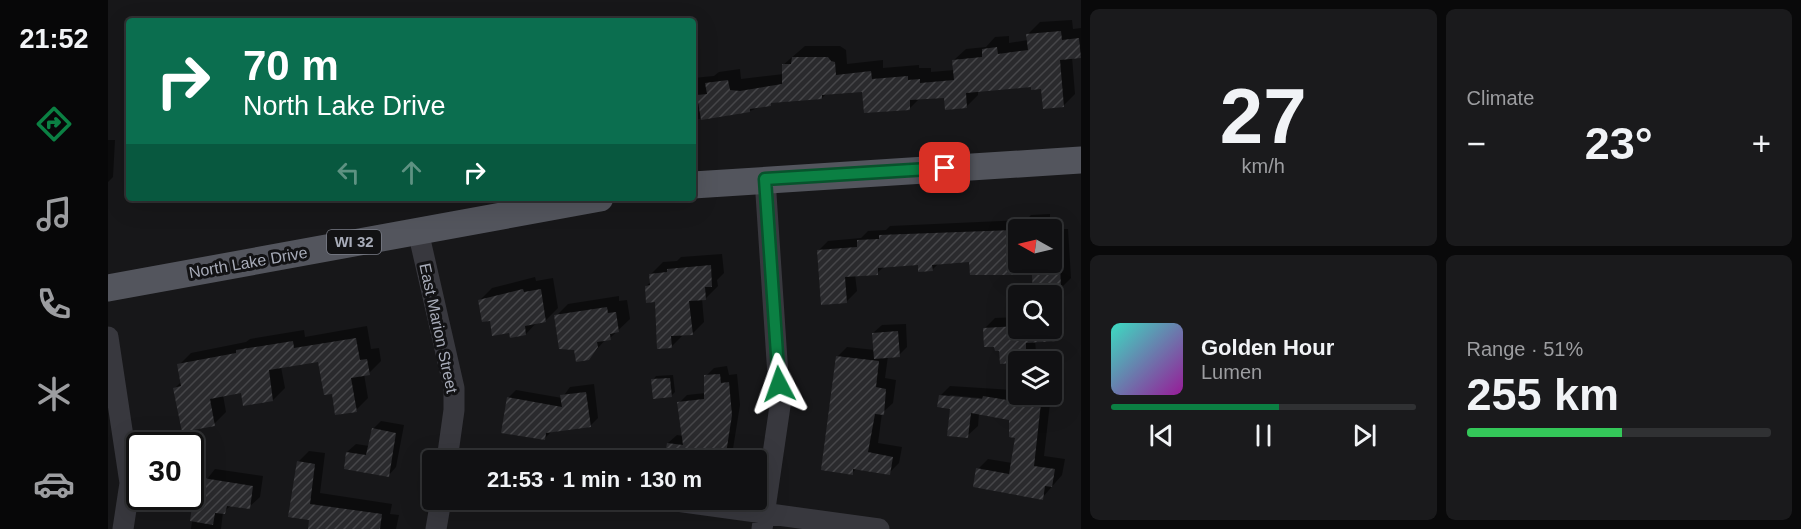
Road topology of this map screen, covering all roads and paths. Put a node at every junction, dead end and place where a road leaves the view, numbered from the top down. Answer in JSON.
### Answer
{"nodes":[{"id":1,"x":1081,"y":160,"type":"edge"},
{"id":2,"x":765,"y":179,"type":"junction"},
{"id":3,"x":696,"y":185,"type":"edge"},
{"id":4,"x":583,"y":201,"type":"edge"},
{"id":5,"x":418,"y":231,"type":"junction"},
{"id":6,"x":108,"y":288,"type":"edge"},
{"id":7,"x":108,"y":337,"type":"edge"},
{"id":8,"x":448,"y":450,"type":"edge"},
{"id":9,"x":439,"y":510,"type":"edge"},
{"id":10,"x":714,"y":510,"type":"edge"},
{"id":11,"x":763,"y":521,"type":"edge"},
{"id":12,"x":123,"y":529,"type":"edge"},
{"id":13,"x":436,"y":529,"type":"edge"},
{"id":14,"x":879,"y":529,"type":"edge"}],
"edges":[{"from":1,"to":2,"type":"main road"},
{"from":2,"to":3,"type":"main road"},
{"from":2,"to":11,"type":"street"},
{"from":4,"to":5,"type":"main road","name":"North Lake Drive","number":"WI 32"},
{"from":5,"to":6,"type":"main road","name":"North Lake Drive","number":"WI 32"},
{"from":5,"to":8,"type":"street","name":"East Marion Street"},
{"from":7,"to":12,"type":"street"},
{"from":9,"to":13,"type":"street"},
{"from":10,"to":11,"type":"street"},
{"from":11,"to":14,"type":"street"}]}
